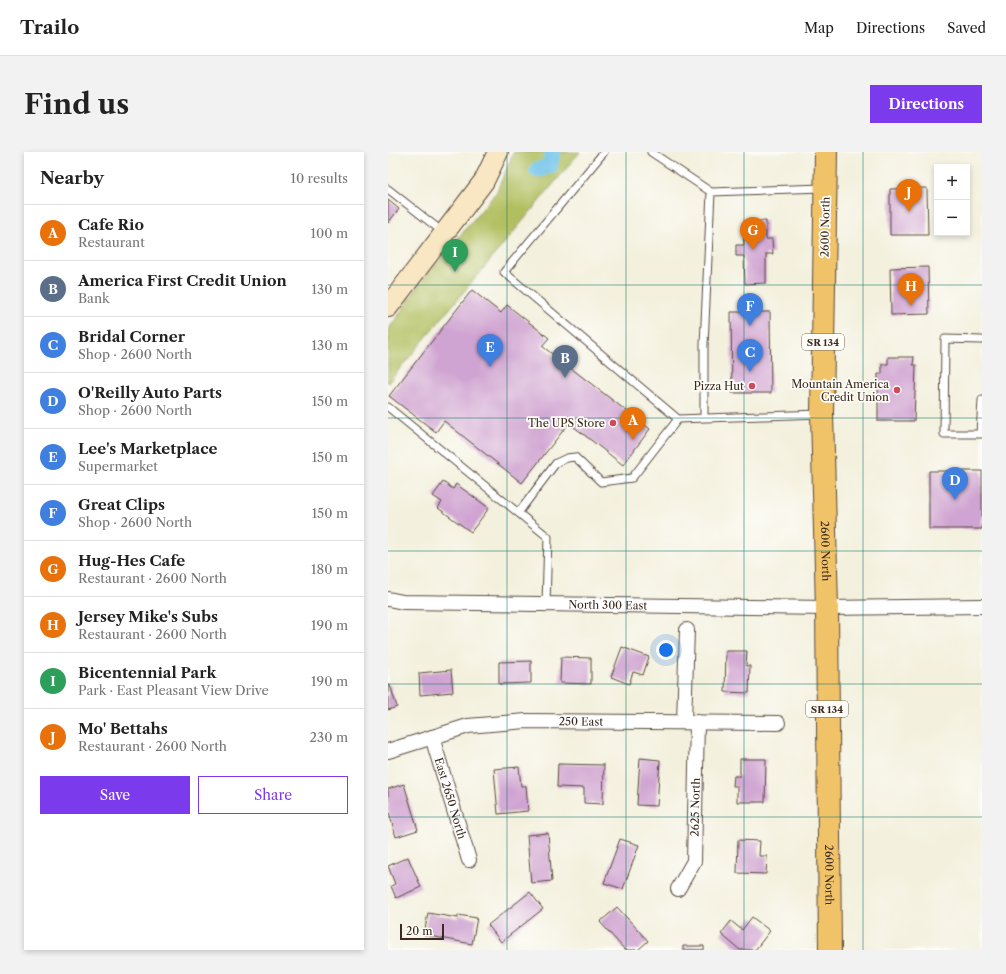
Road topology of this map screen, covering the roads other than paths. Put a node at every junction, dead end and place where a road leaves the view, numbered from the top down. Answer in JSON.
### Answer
{"nodes":[{"id":1,"x":498,"y":152,"type":"edge"},
{"id":2,"x":604,"y":152,"type":"edge"},
{"id":3,"x":651,"y":152,"type":"edge"},
{"id":4,"x":826,"y":152,"type":"edge"},
{"id":5,"x":826,"y":188,"type":"junction"},
{"id":6,"x":388,"y":189,"type":"edge"},
{"id":7,"x":711,"y":192,"type":"junction"},
{"id":8,"x":444,"y":233,"type":"junction"},
{"id":9,"x":392,"y":298,"type":"edge"},
{"id":10,"x":982,"y":340,"type":"edge"},
{"id":11,"x":982,"y":400,"type":"edge"},
{"id":12,"x":388,"y":407,"type":"edge"},
{"id":13,"x":822,"y":414,"type":"junction"},
{"id":14,"x":704,"y":417,"type":"junction"},
{"id":15,"x":678,"y":419,"type":"junction"},
{"id":16,"x":981,"y":434,"type":"edge"},
{"id":17,"x":519,"y":512,"type":"junction"},
{"id":18,"x":388,"y":600,"type":"edge"},
{"id":19,"x":546,"y":604,"type":"junction"},
{"id":20,"x":982,"y":606,"type":"edge"},
{"id":21,"x":827,"y":608,"type":"junction"},
{"id":22,"x":687,"y":630,"type":"dead end"},
{"id":23,"x":691,"y":722,"type":"junction"},
{"id":24,"x":778,"y":724,"type":"dead end"},
{"id":25,"x":432,"y":737,"type":"junction"},
{"id":26,"x":388,"y":751,"type":"edge"},
{"id":27,"x":469,"y":860,"type":"dead end"},
{"id":28,"x":678,"y":889,"type":"dead end"},
{"id":29,"x":830,"y":950,"type":"edge"}],
"edges":[{"from":1,"to":8,"type":"street"},
{"from":2,"to":15,"type":"lane"},
{"from":3,"to":7,"type":"lane"},
{"from":4,"to":5,"type":"main road","name":"2600 North","number":"SR 134"},
{"from":5,"to":7,"type":"lane"},
{"from":5,"to":13,"type":"main road","name":"2600 North","number":"SR 134"},
{"from":6,"to":8,"type":"lane"},
{"from":7,"to":14,"type":"lane"},
{"from":8,"to":9,"type":"street"},
{"from":10,"to":16,"type":"lane"},
{"from":11,"to":16,"type":"lane"},
{"from":12,"to":17,"type":"lane"},
{"from":13,"to":14,"type":"lane"},
{"from":13,"to":21,"type":"main road","name":"2600 North","number":"SR 134"},
{"from":14,"to":15,"type":"lane"},
{"from":15,"to":17,"type":"lane"},
{"from":17,"to":19,"type":"lane"},
{"from":18,"to":19,"type":"street","name":"North 300 East"},
{"from":19,"to":21,"type":"street","name":"North 300 East"},
{"from":20,"to":21,"type":"street","name":"North 300 East"},
{"from":21,"to":29,"type":"main road","name":"2600 North","number":"SR 134"},
{"from":22,"to":23,"type":"street","name":"2625 North"},
{"from":23,"to":24,"type":"street","name":"250 East"},
{"from":23,"to":25,"type":"street","name":"250 East"},
{"from":23,"to":28,"type":"street","name":"2625 North"},
{"from":25,"to":26,"type":"street","name":"250 East"},
{"from":25,"to":27,"type":"street","name":"East 2650 North"}]}
